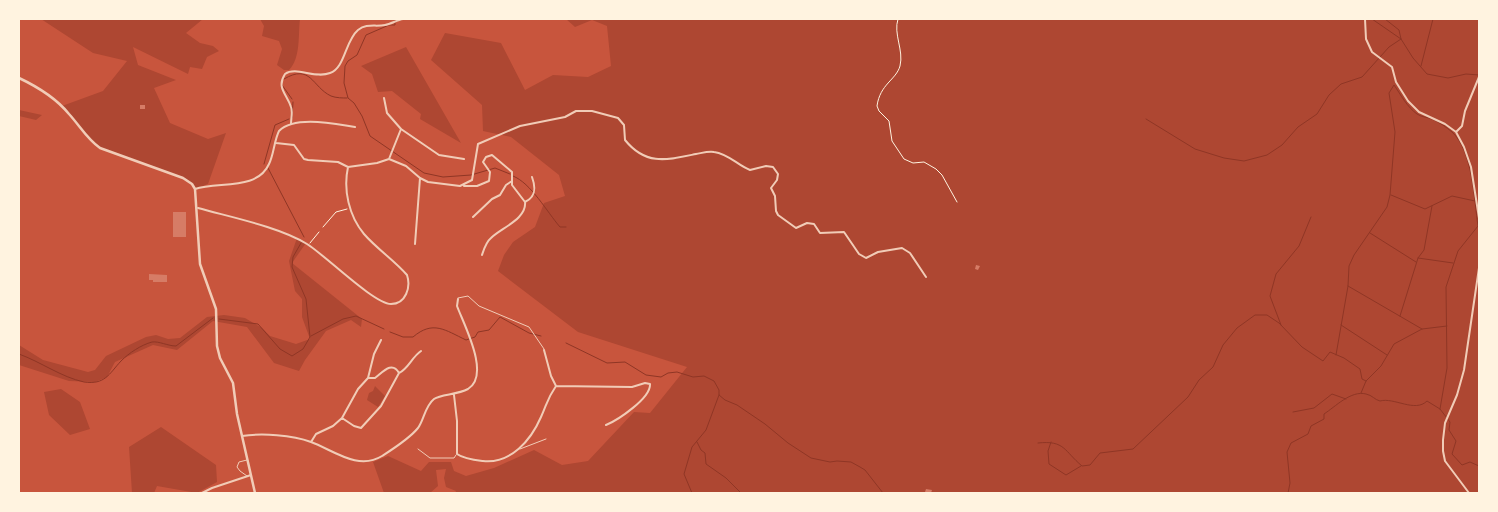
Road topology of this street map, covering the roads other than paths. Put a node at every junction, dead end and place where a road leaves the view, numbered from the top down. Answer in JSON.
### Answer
{"nodes":[{"id":1,"x":403,"y":19,"type":"edge"},
{"id":2,"x":418,"y":19,"type":"edge"},
{"id":3,"x":427,"y":19,"type":"edge"},
{"id":4,"x":1365,"y":19,"type":"edge"},
{"id":5,"x":1479,"y":77,"type":"edge"},
{"id":6,"x":19,"y":78,"type":"edge"},
{"id":7,"x":384,"y":98,"type":"dead end"},
{"id":8,"x":291,"y":124,"type":"junction"},
{"id":9,"x":355,"y":126,"type":"dead end"},
{"id":10,"x":401,"y":129,"type":"junction"},
{"id":11,"x":1456,"y":132,"type":"junction"},
{"id":12,"x":276,"y":143,"type":"junction"},
{"id":13,"x":464,"y":158,"type":"dead end"},
{"id":14,"x":389,"y":159,"type":"junction"},
{"id":15,"x":348,"y":167,"type":"junction"},
{"id":16,"x":532,"y":177,"type":"dead end"},
{"id":17,"x":420,"y":178,"type":"junction"},
{"id":18,"x":512,"y":181,"type":"junction"},
{"id":19,"x":460,"y":186,"type":"junction"},
{"id":20,"x":195,"y":189,"type":"junction"},
{"id":21,"x":525,"y":202,"type":"junction"},
{"id":22,"x":198,"y":208,"type":"junction"},
{"id":23,"x":473,"y":216,"type":"dead end"},
{"id":24,"x":1479,"y":218,"type":"edge"},
{"id":25,"x":416,"y":244,"type":"dead end"},
{"id":26,"x":482,"y":255,"type":"dead end"},
{"id":27,"x":1479,"y":268,"type":"edge"},
{"id":28,"x":926,"y":277,"type":"dead end"},
{"id":29,"x":458,"y":299,"type":"joint"},
{"id":30,"x":381,"y":340,"type":"dead end"},
{"id":31,"x":544,"y":350,"type":"joint"},
{"id":32,"x":421,"y":351,"type":"dead end"},
{"id":33,"x":399,"y":373,"type":"junction"},
{"id":34,"x":368,"y":378,"type":"junction"},
{"id":35,"x":556,"y":386,"type":"junction"},
{"id":36,"x":454,"y":395,"type":"junction"},
{"id":37,"x":342,"y":418,"type":"junction"},
{"id":38,"x":606,"y":425,"type":"dead end"},
{"id":39,"x":242,"y":436,"type":"junction"},
{"id":40,"x":546,"y":439,"type":"dead end"},
{"id":41,"x":311,"y":442,"type":"junction"},
{"id":42,"x":418,"y":449,"type":"dead end"},
{"id":43,"x":520,"y":449,"type":"junction"},
{"id":44,"x":456,"y":454,"type":"junction"},
{"id":45,"x":247,"y":460,"type":"junction"},
{"id":46,"x":251,"y":475,"type":"junction"},
{"id":47,"x":247,"y":476,"type":"junction"},
{"id":48,"x":202,"y":493,"type":"edge"},
{"id":49,"x":255,"y":493,"type":"edge"},
{"id":50,"x":1469,"y":493,"type":"edge"}],
"edges":[{"from":1,"to":8,"type":"street"},
{"from":2,"to":3,"type":"street"},
{"from":4,"to":11,"type":"street"},
{"from":5,"to":11,"type":"street"},
{"from":6,"to":20,"type":"street"},
{"from":7,"to":10,"type":"street"},
{"from":8,"to":9,"type":"street"},
{"from":8,"to":12,"type":"street"},
{"from":10,"to":13,"type":"street"},
{"from":10,"to":14,"type":"street"},
{"from":11,"to":24,"type":"street"},
{"from":12,"to":15,"type":"street"},
{"from":12,"to":20,"type":"street"},
{"from":14,"to":15,"type":"street"},
{"from":14,"to":17,"type":"street"},
{"from":15,"to":22,"type":"street"},
{"from":16,"to":21,"type":"street"},
{"from":17,"to":19,"type":"street"},
{"from":17,"to":25,"type":"street"},
{"from":18,"to":19,"type":"street"},
{"from":18,"to":21,"type":"street"},
{"from":18,"to":23,"type":"street"},
{"from":19,"to":28,"type":"street"},
{"from":20,"to":22,"type":"street"},
{"from":21,"to":26,"type":"street"},
{"from":22,"to":39,"type":"street"},
{"from":27,"to":50,"type":"street"},
{"from":29,"to":31,"type":"lane"},
{"from":29,"to":36,"type":"street"},
{"from":30,"to":34,"type":"street"},
{"from":31,"to":35,"type":"street"},
{"from":32,"to":33,"type":"street"},
{"from":33,"to":34,"type":"street"},
{"from":33,"to":37,"type":"street"},
{"from":34,"to":37,"type":"street"},
{"from":35,"to":38,"type":"street"},
{"from":35,"to":43,"type":"street"},
{"from":36,"to":41,"type":"street"},
{"from":36,"to":44,"type":"street"},
{"from":37,"to":41,"type":"street"},
{"from":39,"to":41,"type":"street"},
{"from":39,"to":45,"type":"street"},
{"from":40,"to":43,"type":"lane"},
{"from":42,"to":44,"type":"lane"},
{"from":43,"to":44,"type":"street"},
{"from":45,"to":46,"type":"street"},
{"from":45,"to":47,"type":"lane"},
{"from":46,"to":47,"type":"street"},
{"from":46,"to":49,"type":"street"},
{"from":47,"to":48,"type":"street"}]}
